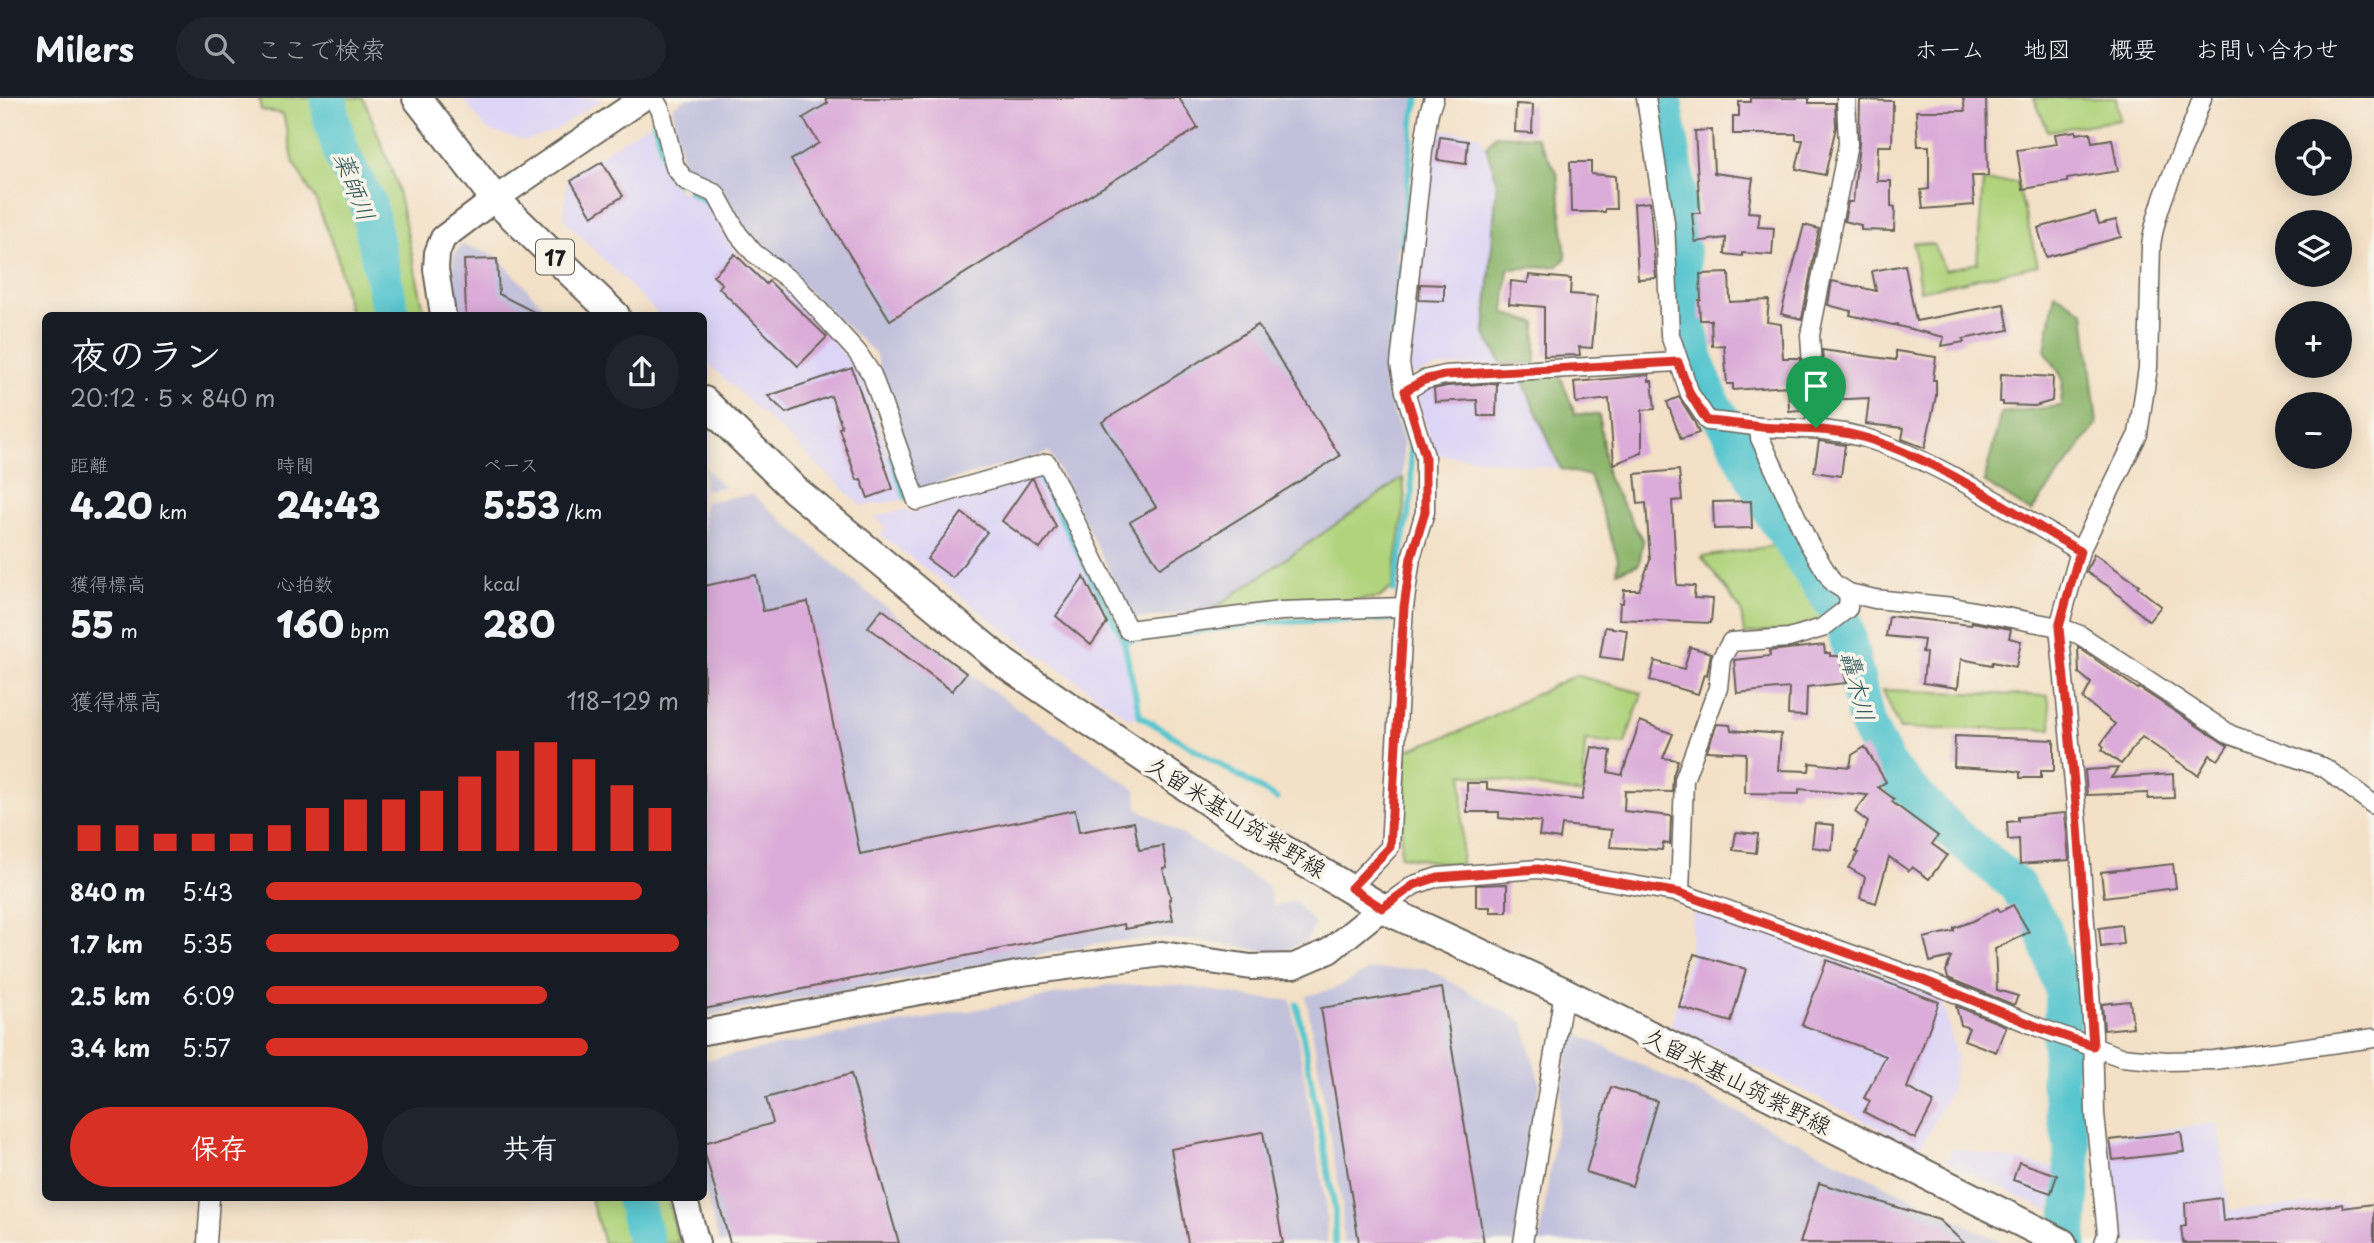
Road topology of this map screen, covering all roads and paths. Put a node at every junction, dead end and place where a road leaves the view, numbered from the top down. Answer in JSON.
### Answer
{"nodes":[{"id":1,"x":417,"y":98,"type":"edge"},
{"id":2,"x":643,"y":98,"type":"edge"},
{"id":3,"x":654,"y":98,"type":"edge"},
{"id":4,"x":1434,"y":98,"type":"edge"},
{"id":5,"x":1646,"y":98,"type":"edge"},
{"id":6,"x":1846,"y":98,"type":"edge"},
{"id":7,"x":2202,"y":98,"type":"edge"},
{"id":8,"x":495,"y":199,"type":"junction"},
{"id":9,"x":443,"y":312,"type":"edge"},
{"id":10,"x":612,"y":312,"type":"edge"},
{"id":11,"x":1678,"y":362,"type":"junction"},
{"id":12,"x":1405,"y":391,"type":"junction"},
{"id":13,"x":707,"y":404,"type":"edge"},
{"id":14,"x":1752,"y":425,"type":"junction"},
{"id":15,"x":1816,"y":428,"type":"junction"},
{"id":16,"x":2080,"y":551,"type":"junction"},
{"id":17,"x":1849,"y":600,"type":"junction"},
{"id":18,"x":1404,"y":607,"type":"junction"},
{"id":19,"x":2059,"y":627,"type":"junction"},
{"id":20,"x":2374,"y":805,"type":"edge"},
{"id":21,"x":1351,"y":888,"type":"junction"},
{"id":22,"x":1680,"y":893,"type":"junction"},
{"id":23,"x":1382,"y":908,"type":"junction"},
{"id":24,"x":1564,"y":992,"type":"junction"},
{"id":25,"x":707,"y":1031,"type":"edge"},
{"id":26,"x":2374,"y":1038,"type":"edge"},
{"id":27,"x":2093,"y":1046,"type":"junction"},
{"id":28,"x":210,"y":1201,"type":"edge"},
{"id":29,"x":685,"y":1201,"type":"edge"},
{"id":30,"x":207,"y":1243,"type":"edge"},
{"id":31,"x":698,"y":1243,"type":"edge"},
{"id":32,"x":1523,"y":1243,"type":"edge"},
{"id":33,"x":2062,"y":1243,"type":"edge"},
{"id":34,"x":2104,"y":1243,"type":"edge"}],
"edges":[{"from":1,"to":8,"type":"main road","number":"17"},
{"from":2,"to":8,"type":"street"},
{"from":3,"to":18,"type":"street"},
{"from":4,"to":12,"type":"street"},
{"from":5,"to":11,"type":"street"},
{"from":6,"to":15,"type":"street"},
{"from":7,"to":16,"type":"street"},
{"from":8,"to":9,"type":"street"},
{"from":8,"to":10,"type":"main road","number":"17"},
{"from":11,"to":12,"type":"street"},
{"from":11,"to":14,"type":"street"},
{"from":12,"to":18,"type":"street"},
{"from":13,"to":21,"type":"main road","name":"久留米基山筑紫野線"},
{"from":14,"to":15,"type":"street"},
{"from":14,"to":17,"type":"street"},
{"from":15,"to":16,"type":"street"},
{"from":16,"to":19,"type":"street"},
{"from":17,"to":19,"type":"street"},
{"from":17,"to":22,"type":"street"},
{"from":18,"to":21,"type":"street"},
{"from":19,"to":20,"type":"street"},
{"from":19,"to":27,"type":"street"},
{"from":21,"to":23,"type":"main road","name":"久留米基山筑紫野線"},
{"from":22,"to":23,"type":"street"},
{"from":22,"to":27,"type":"street"},
{"from":23,"to":24,"type":"main road","name":"久留米基山筑紫野線"},
{"from":23,"to":25,"type":"street"},
{"from":24,"to":32,"type":"street"},
{"from":24,"to":33,"type":"main road","name":"久留米基山筑紫野線"},
{"from":26,"to":27,"type":"street"},
{"from":27,"to":34,"type":"street"},
{"from":28,"to":30,"type":"street"},
{"from":29,"to":31,"type":"street"}]}
